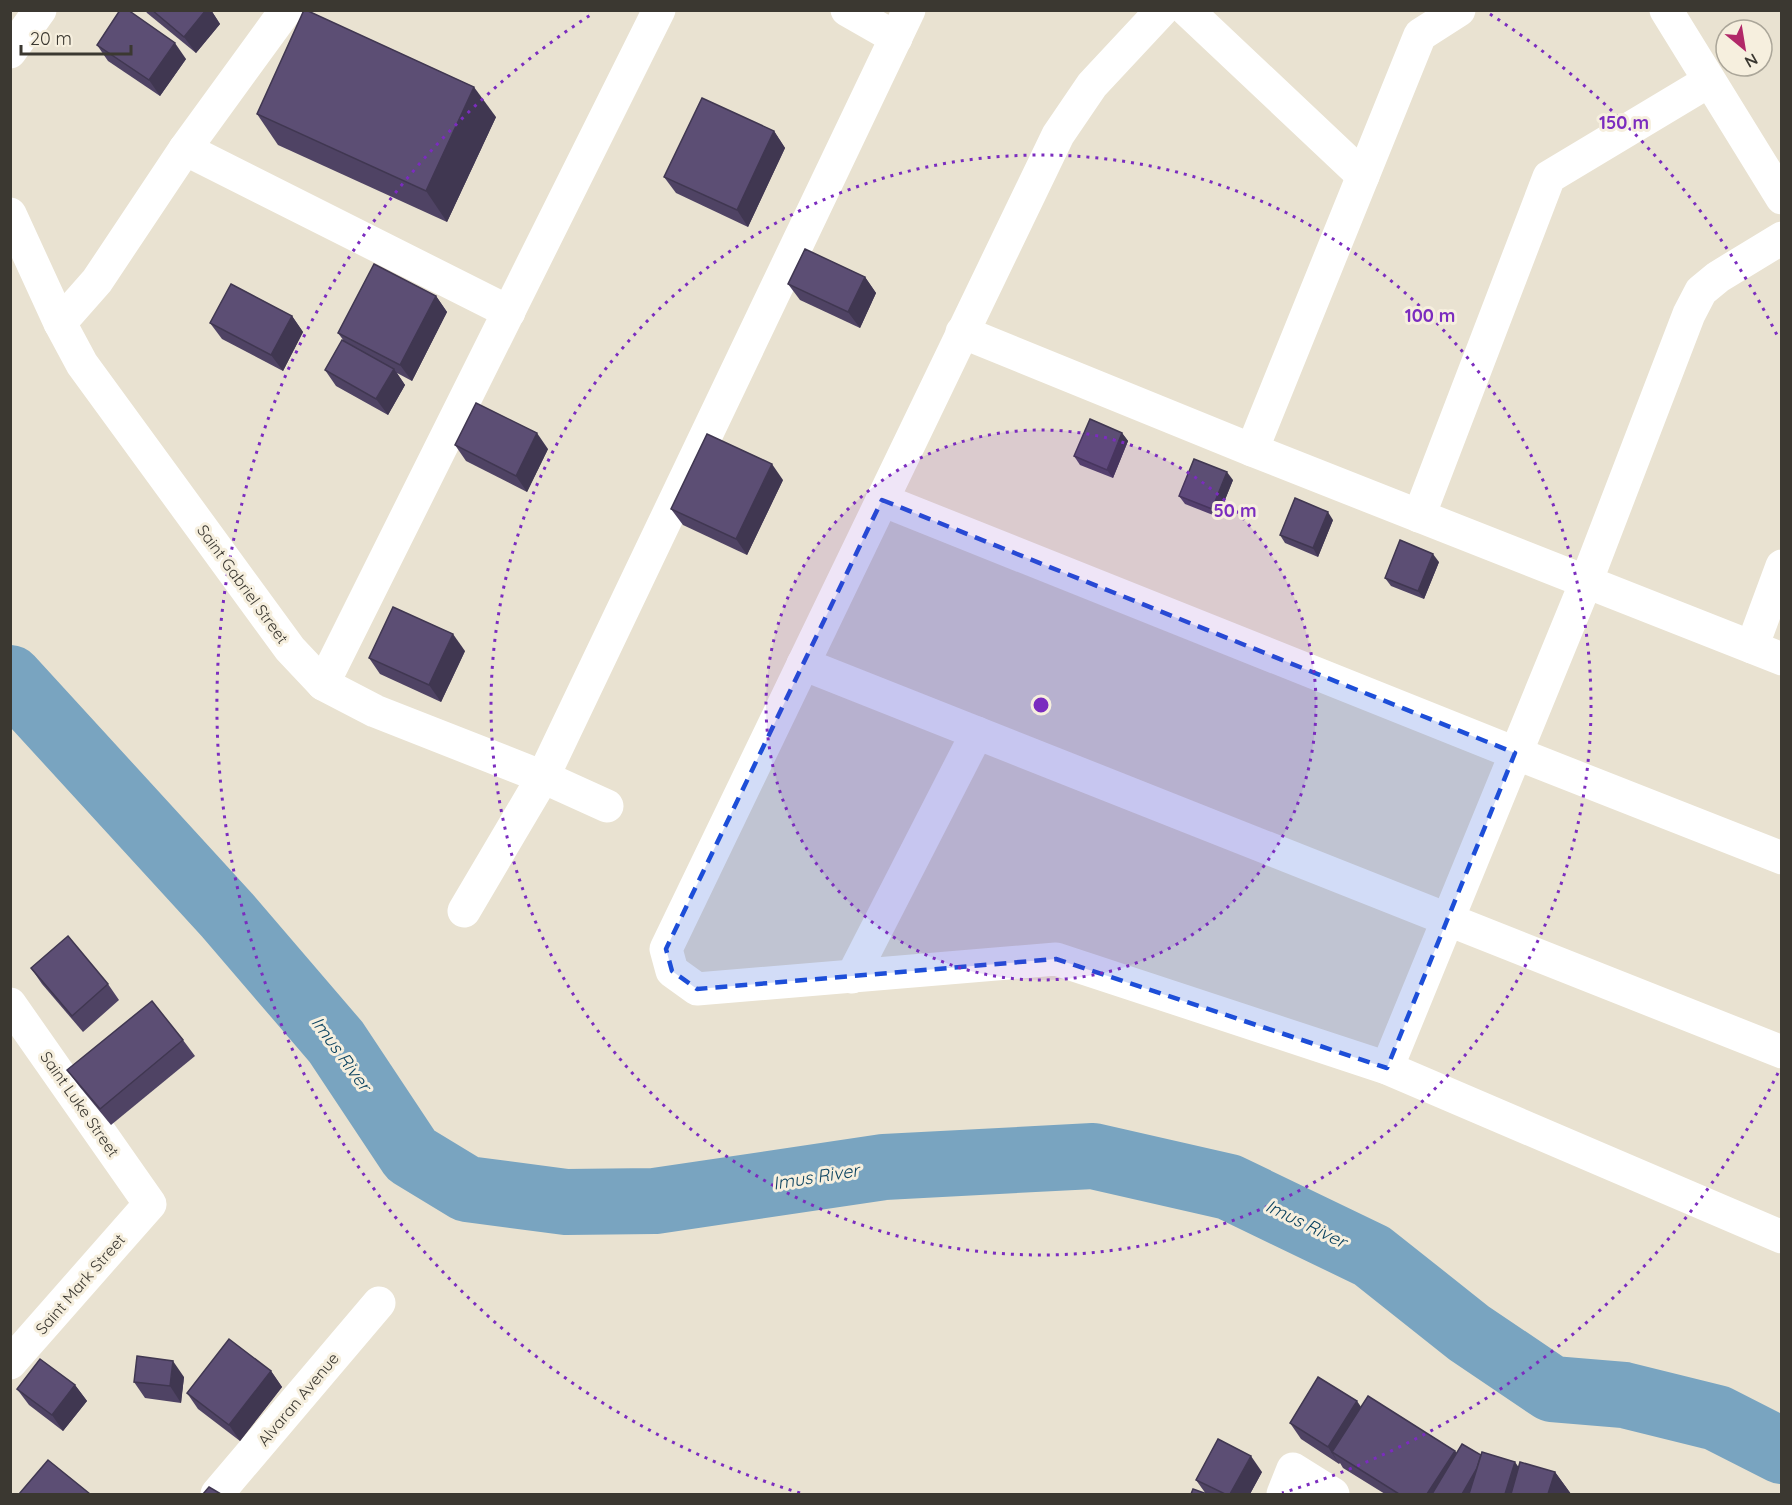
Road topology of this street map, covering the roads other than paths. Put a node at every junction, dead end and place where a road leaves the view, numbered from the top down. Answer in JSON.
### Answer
{"nodes":[{"id":1,"x":40,"y":10,"type":"edge"},
{"id":2,"x":286,"y":10,"type":"edge"},
{"id":3,"x":659,"y":10,"type":"edge"},
{"id":4,"x":847,"y":10,"type":"edge"},
{"id":5,"x":1162,"y":10,"type":"edge"},
{"id":6,"x":1187,"y":10,"type":"edge"},
{"id":7,"x":1459,"y":10,"type":"edge"},
{"id":8,"x":1666,"y":10,"type":"edge"},
{"id":9,"x":902,"y":24,"type":"edge"},
{"id":10,"x":10,"y":52,"type":"edge"},
{"id":11,"x":1709,"y":81,"type":"junction"},
{"id":12,"x":185,"y":149,"type":"junction"},
{"id":13,"x":1363,"y":176,"type":"junction"},
{"id":14,"x":1782,"y":198,"type":"edge"},
{"id":15,"x":10,"y":214,"type":"edge"},
{"id":16,"x":1782,"y":238,"type":"edge"},
{"id":17,"x":509,"y":312,"type":"junction"},
{"id":18,"x":60,"y":324,"type":"junction"},
{"id":19,"x":962,"y":332,"type":"junction"},
{"id":20,"x":1252,"y":450,"type":"junction"},
{"id":21,"x":882,"y":500,"type":"junction"},
{"id":22,"x":1419,"y":516,"type":"junction"},
{"id":23,"x":1782,"y":566,"type":"edge"},
{"id":24,"x":1586,"y":582,"type":"junction"},
{"id":25,"x":1767,"y":653,"type":"edge"},
{"id":26,"x":803,"y":664,"type":"junction"},
{"id":27,"x":322,"y":684,"type":"junction"},
{"id":28,"x":977,"y":733,"type":"junction"},
{"id":29,"x":1515,"y":753,"type":"junction"},
{"id":30,"x":543,"y":777,"type":"junction"},
{"id":31,"x":607,"y":806,"type":"dead end"},
{"id":32,"x":1782,"y":858,"type":"edge"},
{"id":33,"x":464,"y":911,"type":"dead end"},
{"id":34,"x":1446,"y":919,"type":"junction"},
{"id":35,"x":852,"y":977,"type":"junction"},
{"id":36,"x":10,"y":1004,"type":"edge"},
{"id":37,"x":1782,"y":1052,"type":"edge"},
{"id":38,"x":1387,"y":1068,"type":"junction"},
{"id":39,"x":150,"y":1204,"type":"joint"},
{"id":40,"x":1782,"y":1237,"type":"edge"},
{"id":41,"x":379,"y":1303,"type":"dead end"},
{"id":42,"x":10,"y":1364,"type":"edge"},
{"id":43,"x":1288,"y":1482,"type":"edge"},
{"id":44,"x":217,"y":1494,"type":"edge"},
{"id":45,"x":1333,"y":1494,"type":"edge"}],
"edges":[{"from":1,"to":10,"type":"street"},
{"from":2,"to":12,"type":"street"},
{"from":3,"to":17,"type":"street"},
{"from":4,"to":9,"type":"street"},
{"from":5,"to":19,"type":"street"},
{"from":6,"to":13,"type":"street"},
{"from":7,"to":13,"type":"street"},
{"from":8,"to":11,"type":"street"},
{"from":9,"to":30,"type":"street"},
{"from":11,"to":14,"type":"street"},
{"from":11,"to":22,"type":"street"},
{"from":12,"to":17,"type":"street"},
{"from":12,"to":18,"type":"street"},
{"from":13,"to":20,"type":"street"},
{"from":15,"to":18,"type":"street","name":"Saint Gabriel Street"},
{"from":16,"to":24,"type":"street"},
{"from":17,"to":27,"type":"street"},
{"from":18,"to":27,"type":"street","name":"Saint Gabriel Street"},
{"from":19,"to":20,"type":"street"},
{"from":19,"to":21,"type":"street"},
{"from":20,"to":22,"type":"street"},
{"from":21,"to":26,"type":"street"},
{"from":21,"to":29,"type":"street"},
{"from":22,"to":24,"type":"street"},
{"from":23,"to":25,"type":"street"},
{"from":24,"to":25,"type":"street"},
{"from":24,"to":29,"type":"street"},
{"from":26,"to":28,"type":"street"},
{"from":26,"to":35,"type":"street"},
{"from":27,"to":30,"type":"street","name":"Saint Gabriel Street"},
{"from":28,"to":34,"type":"street"},
{"from":28,"to":35,"type":"street"},
{"from":29,"to":32,"type":"street"},
{"from":29,"to":34,"type":"street"},
{"from":30,"to":31,"type":"street","name":"Saint Gabriel Street"},
{"from":30,"to":33,"type":"street"},
{"from":34,"to":37,"type":"street"},
{"from":34,"to":38,"type":"street"},
{"from":35,"to":38,"type":"street"},
{"from":36,"to":39,"type":"street","name":"Saint Luke Street"},
{"from":38,"to":40,"type":"street"},
{"from":39,"to":42,"type":"street","name":"Saint Mark Street"},
{"from":41,"to":44,"type":"street","name":"Alvaran Avenue"},
{"from":43,"to":45,"type":"street"}]}
